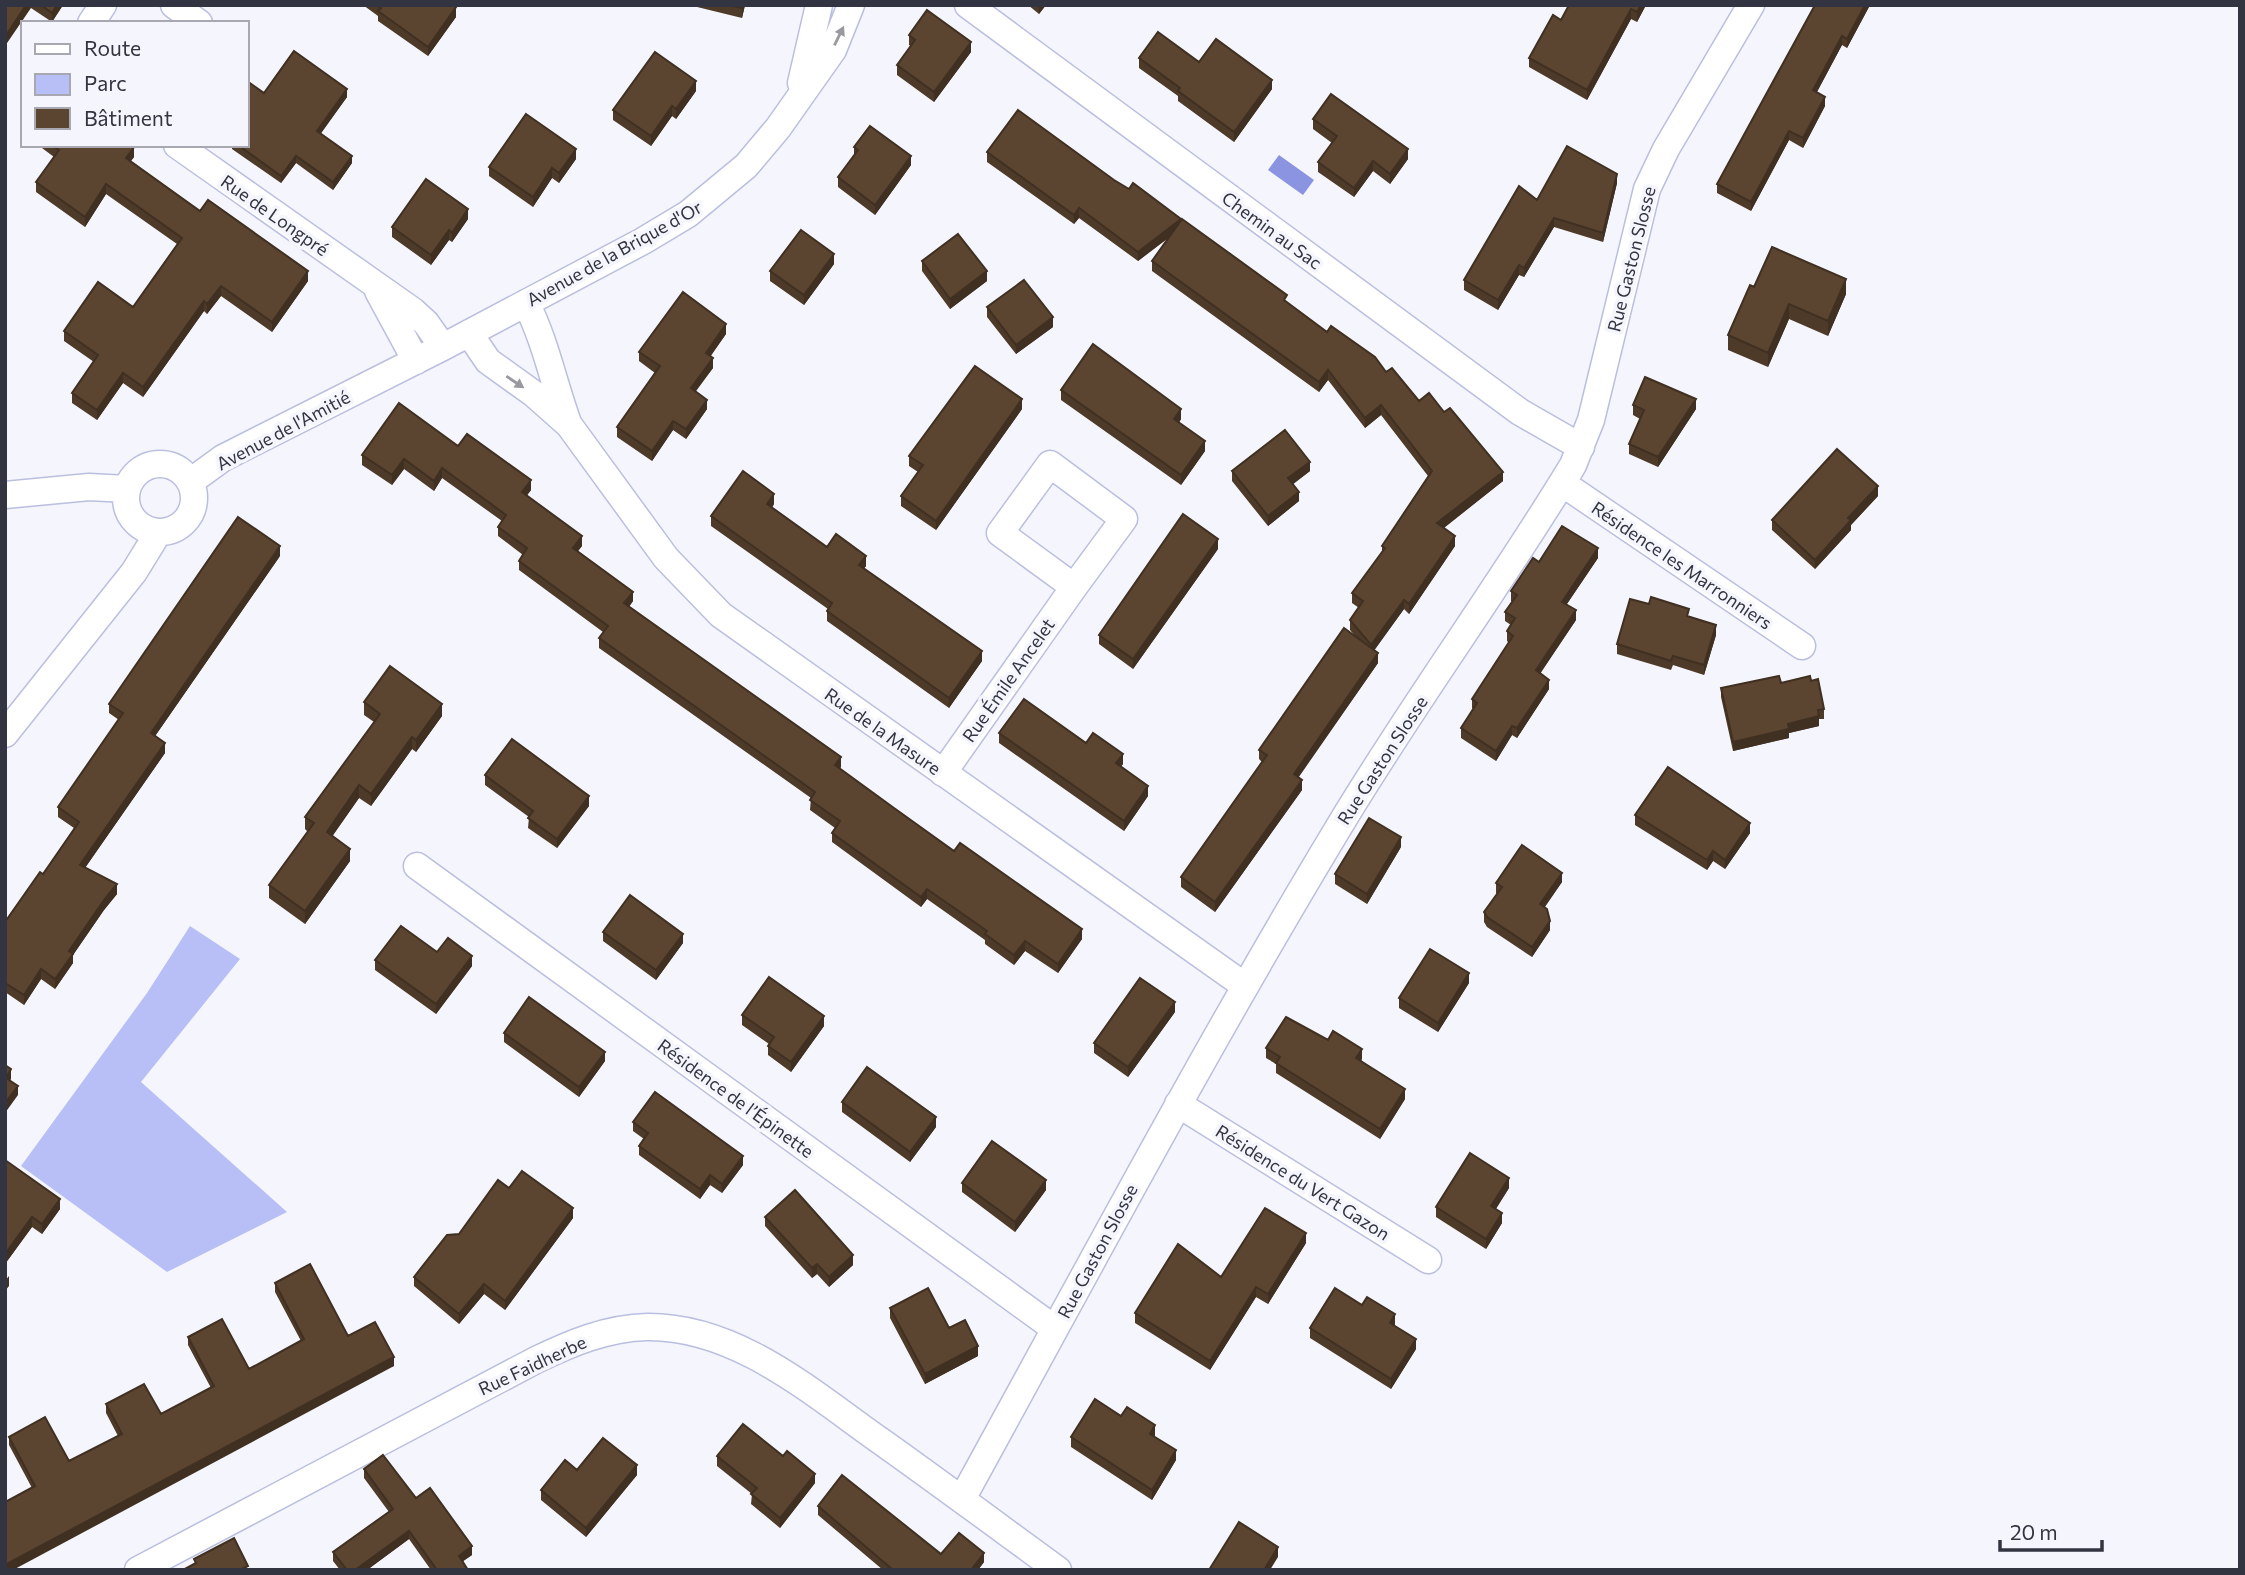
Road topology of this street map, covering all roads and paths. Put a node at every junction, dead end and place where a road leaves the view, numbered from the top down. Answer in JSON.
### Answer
{"nodes":[{"id":1,"x":103,"y":5,"type":"edge"},
{"id":2,"x":174,"y":5,"type":"edge"},
{"id":3,"x":819,"y":5,"type":"edge"},
{"id":4,"x":851,"y":5,"type":"edge"},
{"id":5,"x":968,"y":5,"type":"edge"},
{"id":6,"x":1751,"y":5,"type":"edge"},
{"id":7,"x":92,"y":21,"type":"edge"},
{"id":8,"x":196,"y":21,"type":"edge"},
{"id":9,"x":794,"y":105,"type":"junction"},
{"id":10,"x":180,"y":147,"type":"edge"},
{"id":11,"x":373,"y":284,"type":"junction"},
{"id":12,"x":526,"y":303,"type":"junction"},
{"id":13,"x":469,"y":333,"type":"junction"},
{"id":14,"x":443,"y":347,"type":"junction"},
{"id":15,"x":416,"y":360,"type":"junction"},
{"id":16,"x":569,"y":425,"type":"junction"},
{"id":17,"x":1581,"y":447,"type":"junction"},
{"id":18,"x":190,"y":482,"type":"junction"},
{"id":19,"x":1562,"y":483,"type":"junction"},
{"id":20,"x":127,"y":489,"type":"junction"},
{"id":21,"x":5,"y":495,"type":"edge"},
{"id":22,"x":158,"y":533,"type":"junction"},
{"id":23,"x":1074,"y":587,"type":"junction"},
{"id":24,"x":1802,"y":646,"type":"dead end"},
{"id":25,"x":5,"y":734,"type":"edge"},
{"id":26,"x":943,"y":773,"type":"junction"},
{"id":27,"x":417,"y":866,"type":"dead end"},
{"id":28,"x":1245,"y":986,"type":"junction"},
{"id":29,"x":1178,"y":1104,"type":"junction"},
{"id":30,"x":1427,"y":1260,"type":"dead end"},
{"id":31,"x":1055,"y":1329,"type":"junction"},
{"id":32,"x":962,"y":1499,"type":"junction"},
{"id":33,"x":138,"y":1570,"type":"edge"},
{"id":34,"x":1058,"y":1570,"type":"edge"}],
"edges":[{"from":1,"to":7,"type":"street"},
{"from":2,"to":8,"type":"street"},
{"from":3,"to":9,"type":"street","name":"Avenue de la Brique d'Or"},
{"from":9,"to":4,"type":"street","name":"Avenue de la Brique d'Or","one_way":true},
{"from":5,"to":17,"type":"street","name":"Chemin au Sac"},
{"from":6,"to":17,"type":"street","name":"Rue Gaston Slosse"},
{"from":9,"to":12,"type":"street","name":"Avenue de la Brique d'Or"},
{"from":10,"to":11,"type":"street","name":"Rue de Longpré"},
{"from":11,"to":14,"type":"street","name":"Rue de Longpré"},
{"from":11,"to":15,"type":"street","name":"Rue de Longpré"},
{"from":12,"to":13,"type":"street","name":"Avenue de la Brique d'Or"},
{"from":12,"to":16,"type":"street","name":"Rue de la Masure"},
{"from":13,"to":14,"type":"street","name":"Avenue de la Brique d'Or"},
{"from":13,"to":16,"type":"street","name":"Rue de la Masure","one_way":true},
{"from":14,"to":15,"type":"street","name":"Avenue de l'Amitié"},
{"from":15,"to":18,"type":"street","name":"Avenue de l'Amitié"},
{"from":16,"to":26,"type":"street","name":"Rue de la Masure"},
{"from":17,"to":19,"type":"street","name":"Rue Gaston Slosse"},
{"from":18,"to":20,"type":"street"},
{"from":18,"to":22,"type":"street"},
{"from":19,"to":24,"type":"street","name":"Résidence les Marronniers"},
{"from":19,"to":28,"type":"street","name":"Rue Gaston Slosse"},
{"from":20,"to":21,"type":"street"},
{"from":20,"to":22,"type":"street"},
{"from":22,"to":25,"type":"street"},
{"from":23,"to":23,"type":"street","name":"Rue Émile Ancelet"},
{"from":23,"to":26,"type":"street","name":"Rue Émile Ancelet"},
{"from":26,"to":28,"type":"street","name":"Rue de la Masure"},
{"from":27,"to":31,"type":"street","name":"Résidence de l’Épinette"},
{"from":28,"to":29,"type":"street","name":"Rue Gaston Slosse"},
{"from":29,"to":30,"type":"street","name":"Résidence du Vert Gazon"},
{"from":29,"to":31,"type":"street","name":"Rue Gaston Slosse"},
{"from":31,"to":32,"type":"street","name":"Rue Gaston Slosse"},
{"from":32,"to":33,"type":"street","name":"Rue Faidherbe"},
{"from":32,"to":34,"type":"street","name":"Rue Faidherbe"}]}
